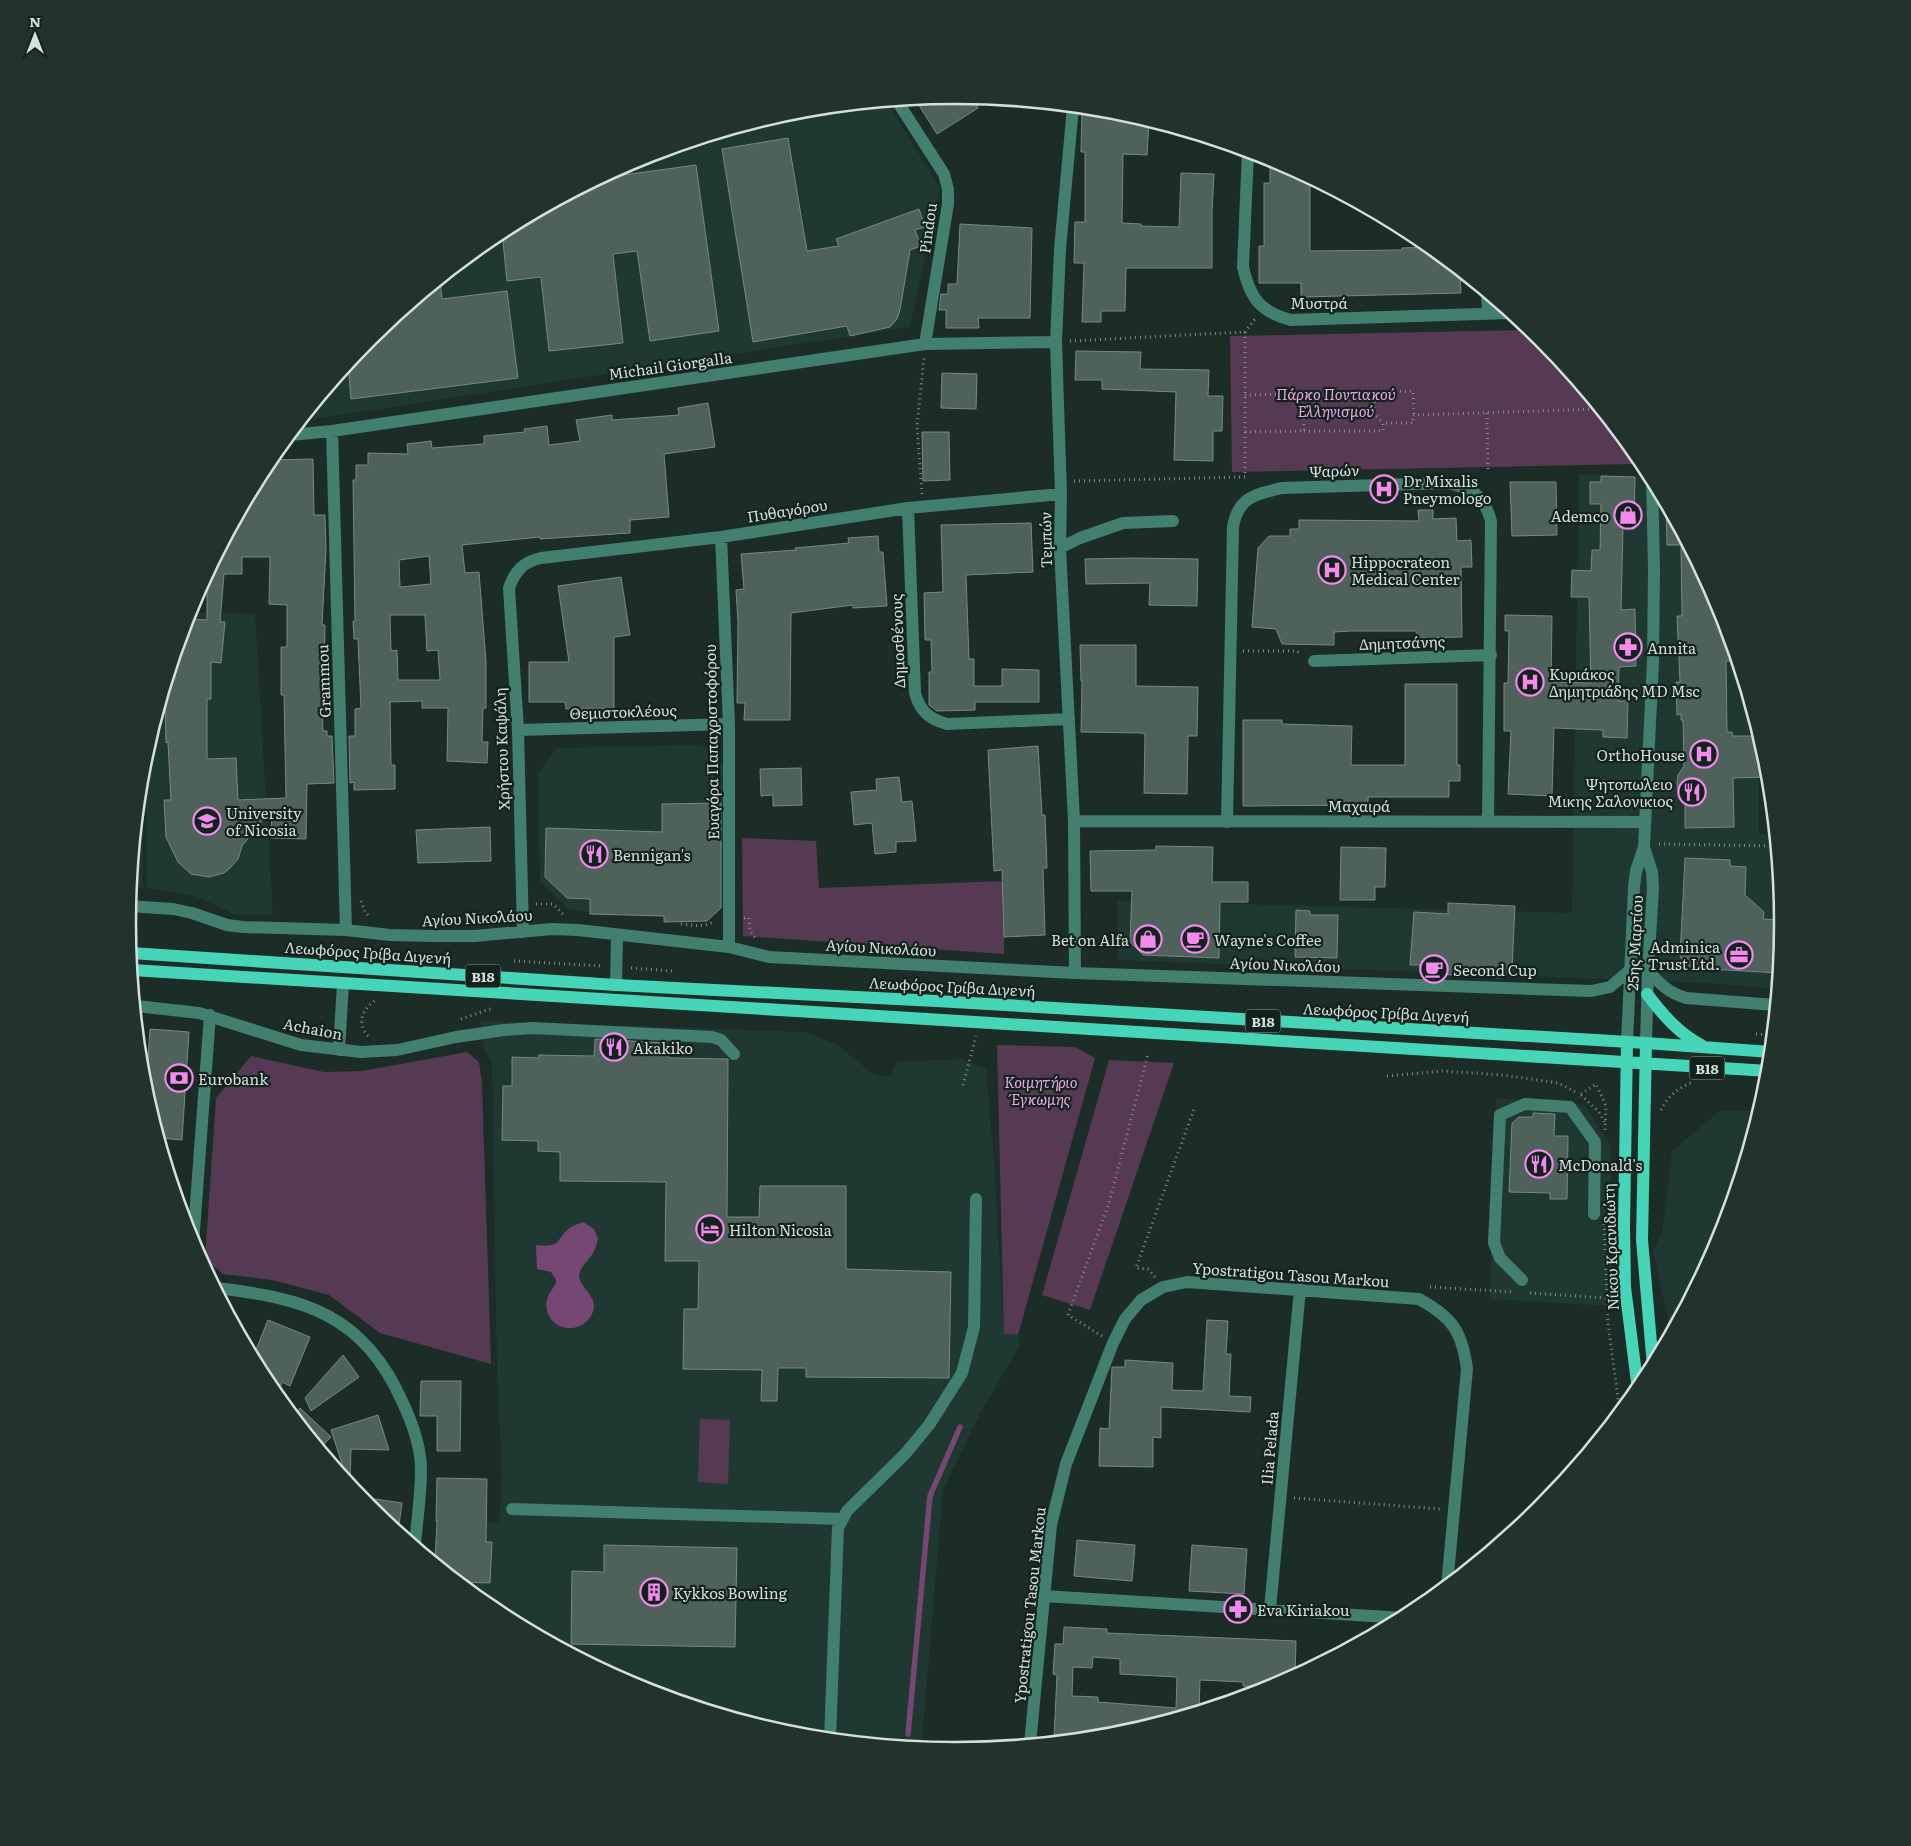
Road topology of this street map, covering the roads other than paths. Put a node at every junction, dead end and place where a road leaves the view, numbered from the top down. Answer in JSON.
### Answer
{"nodes":[{"id":1,"x":901,"y":106,"type":"edge"},
{"id":2,"x":1072,"y":113,"type":"edge"},
{"id":3,"x":1248,"y":158,"type":"edge"},
{"id":4,"x":1487,"y":300,"type":"edge"},
{"id":5,"x":1488,"y":313,"type":"junction"},
{"id":6,"x":1502,"y":313,"type":"edge"},
{"id":7,"x":1056,"y":342,"type":"junction"},
{"id":8,"x":925,"y":344,"type":"junction"},
{"id":9,"x":332,"y":431,"type":"junction"},
{"id":10,"x":299,"y":434,"type":"edge"},
{"id":11,"x":1061,"y":488,"type":"junction"},
{"id":12,"x":1652,"y":493,"type":"edge"},
{"id":13,"x":908,"y":508,"type":"junction"},
{"id":14,"x":1174,"y":521,"type":"dead end"},
{"id":15,"x":721,"y":537,"type":"junction"},
{"id":16,"x":1060,"y":548,"type":"junction"},
{"id":17,"x":520,"y":567,"type":"joint"},
{"id":18,"x":1491,"y":655,"type":"junction"},
{"id":19,"x":1314,"y":661,"type":"road end"},
{"id":20,"x":1069,"y":720,"type":"junction"},
{"id":21,"x":729,"y":724,"type":"junction"},
{"id":22,"x":518,"y":730,"type":"junction"},
{"id":23,"x":1074,"y":821,"type":"junction"},
{"id":24,"x":1488,"y":821,"type":"junction"},
{"id":25,"x":1227,"y":822,"type":"junction"},
{"id":26,"x":1645,"y":822,"type":"junction"},
{"id":27,"x":1644,"y":847,"type":"junction"},
{"id":28,"x":137,"y":907,"type":"edge"},
{"id":29,"x":346,"y":930,"type":"junction"},
{"id":30,"x":523,"y":932,"type":"junction"},
{"id":31,"x":618,"y":934,"type":"junction"},
{"id":32,"x":729,"y":947,"type":"junction"},
{"id":33,"x":137,"y":953,"type":"edge"},
{"id":34,"x":138,"y":970,"type":"edge"},
{"id":35,"x":1629,"y":971,"type":"junction"},
{"id":36,"x":1648,"y":971,"type":"junction"},
{"id":37,"x":1075,"y":973,"type":"junction"},
{"id":38,"x":343,"y":983,"type":"junction"},
{"id":39,"x":616,"y":985,"type":"junction"},
{"id":40,"x":1647,"y":994,"type":"junction"},
{"id":41,"x":1770,"y":1005,"type":"edge"},
{"id":42,"x":141,"y":1006,"type":"edge"},
{"id":43,"x":210,"y":1015,"type":"junction"},
{"id":44,"x":1627,"y":1042,"type":"junction"},
{"id":45,"x":1646,"y":1044,"type":"junction"},
{"id":46,"x":1706,"y":1047,"type":"junction"},
{"id":47,"x":339,"y":1050,"type":"junction"},
{"id":48,"x":1764,"y":1051,"type":"edge"},
{"id":49,"x":734,"y":1054,"type":"dead end"},
{"id":50,"x":1626,"y":1063,"type":"junction"},
{"id":51,"x":1646,"y":1064,"type":"junction"},
{"id":52,"x":1761,"y":1071,"type":"edge"},
{"id":53,"x":976,"y":1199,"type":"dead end"},
{"id":54,"x":1599,"y":1215,"type":"road end"},
{"id":55,"x":194,"y":1225,"type":"edge"},
{"id":56,"x":1522,"y":1280,"type":"dead end"},
{"id":57,"x":223,"y":1289,"type":"edge"},
{"id":58,"x":1300,"y":1289,"type":"junction"},
{"id":59,"x":1652,"y":1354,"type":"edge"},
{"id":60,"x":1637,"y":1379,"type":"edge"},
{"id":61,"x":512,"y":1509,"type":"dead end"},
{"id":62,"x":842,"y":1519,"type":"junction"},
{"id":63,"x":415,"y":1539,"type":"edge"},
{"id":64,"x":1448,"y":1577,"type":"edge"},
{"id":65,"x":1044,"y":1596,"type":"junction"},
{"id":66,"x":1270,"y":1610,"type":"junction"},
{"id":67,"x":1389,"y":1617,"type":"edge"},
{"id":68,"x":830,"y":1732,"type":"edge"},
{"id":69,"x":1031,"y":1738,"type":"edge"}],
"edges":[{"from":1,"to":8,"type":"street","name":"Pindou"},
{"from":2,"to":7,"type":"street","name":"Τεμπών"},
{"from":3,"to":5,"type":"street","name":"Μυστρά"},
{"from":4,"to":5,"type":"street"},
{"from":5,"to":6,"type":"street","name":"Μυστρά"},
{"from":7,"to":8,"type":"street","name":"Michail Giorgalla"},
{"from":7,"to":11,"type":"street","name":"Τεμπών"},
{"from":8,"to":9,"type":"street","name":"Michail Giorgalla"},
{"from":9,"to":10,"type":"street","name":"Michail Giorgalla"},
{"from":9,"to":29,"type":"street","name":"Grammou"},
{"from":11,"to":13,"type":"street","name":"Πυθαγόρου"},
{"from":11,"to":16,"type":"street","name":"Τεμπών"},
{"from":12,"to":26,"type":"street","name":"25ης Μαρτίου"},
{"from":13,"to":15,"type":"street","name":"Πυθαγόρου"},
{"from":13,"to":20,"type":"street","name":"Δημοσθένους"},
{"from":14,"to":16,"type":"street"},
{"from":15,"to":17,"type":"street","name":"Πυθαγόρου"},
{"from":15,"to":21,"type":"street","name":"Ευαγόρα Παπαχριστοφόρου"},
{"from":16,"to":20,"type":"street","name":"Τεμπών"},
{"from":17,"to":22,"type":"street","name":"Χρήστου Καψάλη"},
{"from":18,"to":19,"type":"street","name":"Δημητσάνης"},
{"from":18,"to":24,"type":"street","name":"Ψαρών"},
{"from":18,"to":25,"type":"street","name":"Ψαρών"},
{"from":20,"to":23,"type":"street","name":"Τεμπών"},
{"from":21,"to":22,"type":"street","name":"Θεμιστοκλέους"},
{"from":21,"to":32,"type":"street","name":"Ευαγόρα Παπαχριστοφόρου"},
{"from":22,"to":30,"type":"street","name":"Χρήστου Καψάλη"},
{"from":23,"to":25,"type":"street","name":"Μαχαιρά"},
{"from":23,"to":37,"type":"street","name":"Τεμπών"},
{"from":24,"to":25,"type":"street","name":"Μαχαιρά"},
{"from":24,"to":26,"type":"street","name":"Μαχαιρά"},
{"from":26,"to":27,"type":"street","name":"25ης Μαρτίου"},
{"from":27,"to":35,"type":"street","name":"25ης Μαρτίου"},
{"from":27,"to":36,"type":"street","name":"25ης Μαρτίου"},
{"from":28,"to":29,"type":"street","name":"Αγίου Νικολάου"},
{"from":29,"to":30,"type":"street","name":"Αγίου Νικολάου"},
{"from":30,"to":31,"type":"street","name":"Αγίου Νικολάου"},
{"from":31,"to":32,"type":"street","name":"Αγίου Νικολάου"},
{"from":31,"to":39,"type":"street"},
{"from":32,"to":37,"type":"street","name":"Αγίου Νικολάου"},
{"from":33,"to":39,"type":"main road","name":"Λεωφόρος Γρίβα Διγενή","number":"B18"},
{"from":34,"to":38,"type":"main road","number":"B18"},
{"from":35,"to":37,"type":"street","name":"Αγίου Νικολάου"},
{"from":35,"to":44,"type":"street","name":"25ης Μαρτίου"},
{"from":36,"to":40,"type":"street","name":"25ης Μαρτίου"},
{"from":36,"to":41,"type":"street"},
{"from":38,"to":47,"type":"street"},
{"from":38,"to":50,"type":"main road","number":"B18"},
{"from":39,"to":44,"type":"main road","name":"Λεωφόρος Γρίβα Διγενή","number":"B18"},
{"from":40,"to":45,"type":"street","name":"25ης Μαρτίου"},
{"from":40,"to":46,"type":"main road"},
{"from":42,"to":43,"type":"street","name":"Achaion"},
{"from":43,"to":47,"type":"street","name":"Achaion"},
{"from":43,"to":55,"type":"street"},
{"from":44,"to":45,"type":"main road","name":"Λεωφόρος Γρίβα Διγενή","number":"B18"},
{"from":44,"to":50,"type":"main road","name":"Νίκου Κρανιδιώτη"},
{"from":45,"to":46,"type":"main road","name":"Λεωφόρος Γρίβα Διγενή","number":"B18"},
{"from":45,"to":51,"type":"main road"},
{"from":46,"to":48,"type":"main road","name":"Λεωφόρος Γρίβα Διγενή","number":"B18"},
{"from":47,"to":49,"type":"street","name":"Achaion"},
{"from":50,"to":51,"type":"main road","number":"B18"},
{"from":50,"to":60,"type":"main road","name":"Νίκου Κρανιδιώτη"},
{"from":51,"to":52,"type":"main road","number":"B18"},
{"from":51,"to":59,"type":"main road"},
{"from":53,"to":62,"type":"street"},
{"from":54,"to":56,"type":"street"},
{"from":57,"to":63,"type":"street"},
{"from":58,"to":64,"type":"street","name":"Ypostratigou Tasou Markou"},
{"from":58,"to":65,"type":"street","name":"Ypostratigou Tasou Markou"},
{"from":58,"to":66,"type":"street","name":"Ilia Pelada"},
{"from":61,"to":62,"type":"street"},
{"from":62,"to":68,"type":"street"},
{"from":65,"to":66,"type":"street"},
{"from":65,"to":69,"type":"street","name":"Ypostratigou Tasou Markou"},
{"from":66,"to":67,"type":"street"}]}
